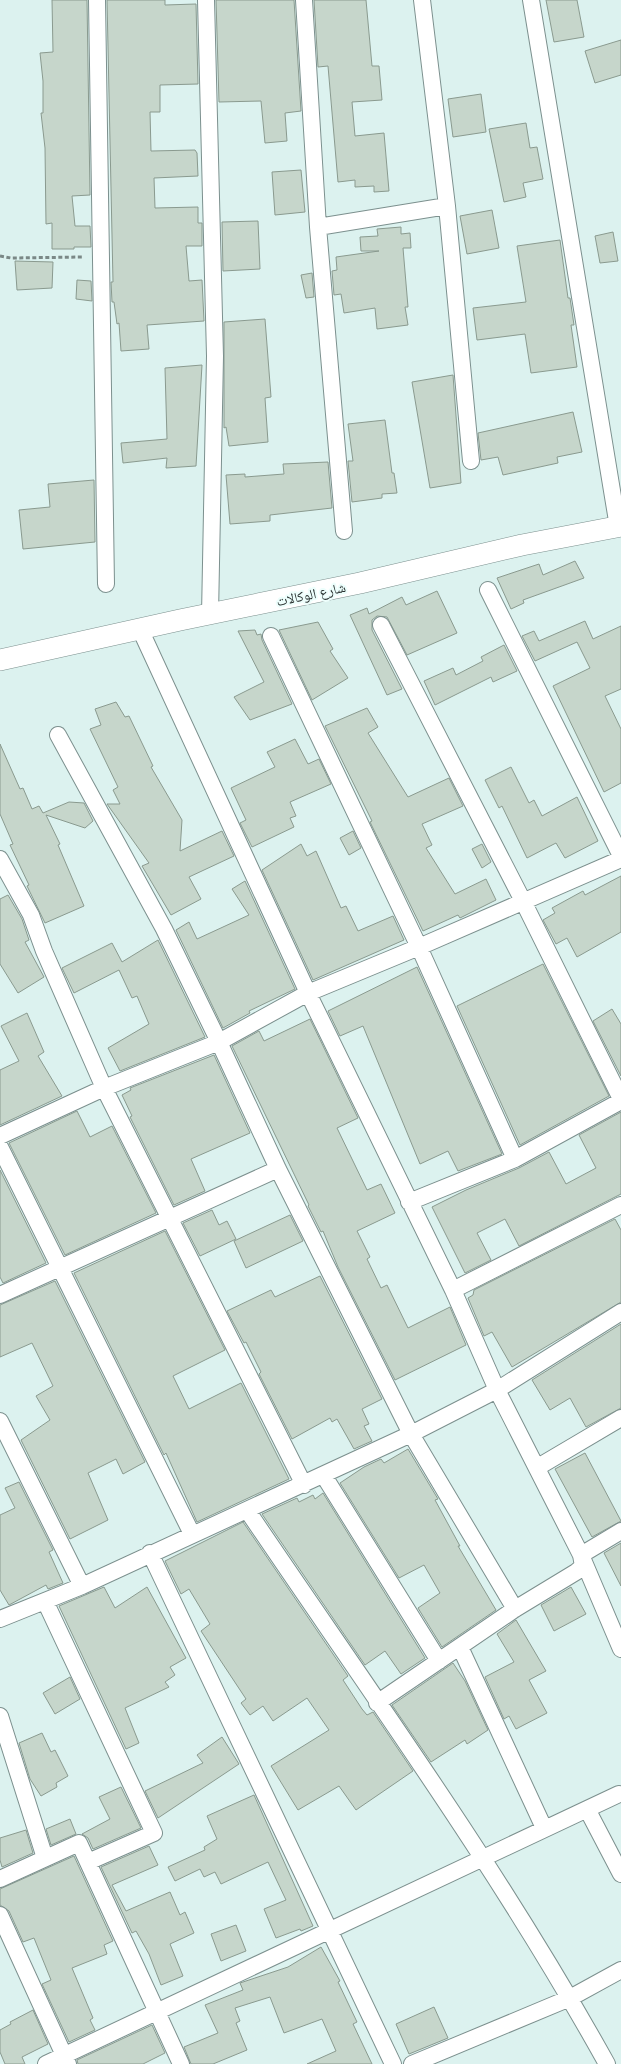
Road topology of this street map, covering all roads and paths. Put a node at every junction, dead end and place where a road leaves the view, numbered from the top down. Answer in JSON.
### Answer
{"nodes":[{"id":1,"x":97,"y":0,"type":"edge"},
{"id":2,"x":206,"y":0,"type":"edge"},
{"id":3,"x":304,"y":0,"type":"edge"},
{"id":4,"x":422,"y":0,"type":"edge"},
{"id":5,"x":531,"y":0,"type":"edge"},
{"id":6,"x":447,"y":206,"type":"junction"},
{"id":7,"x":318,"y":227,"type":"junction"},
{"id":8,"x":0,"y":256,"type":"edge"},
{"id":9,"x":100,"y":257,"type":"junction"},
{"id":10,"x":471,"y":461,"type":"dead end"},
{"id":11,"x":620,"y":527,"type":"edge"},
{"id":12,"x":344,"y":531,"type":"dead end"},
{"id":13,"x":106,"y":584,"type":"dead end"},
{"id":14,"x":488,"y":590,"type":"dead end"},
{"id":15,"x":210,"y":615,"type":"junction"},
{"id":16,"x":382,"y":625,"type":"dead end"},
{"id":17,"x":140,"y":629,"type":"junction"},
{"id":18,"x":271,"y":636,"type":"dead end"},
{"id":19,"x":0,"y":660,"type":"edge"},
{"id":20,"x":58,"y":735,"type":"dead end"},
{"id":21,"x":621,"y":857,"type":"edge"},
{"id":22,"x":0,"y":859,"type":"edge"},
{"id":23,"x":524,"y":901,"type":"junction"},
{"id":24,"x":419,"y":947,"type":"junction"},
{"id":25,"x":308,"y":993,"type":"junction"},
{"id":26,"x":220,"y":1042,"type":"junction"},
{"id":27,"x":104,"y":1088,"type":"junction"},
{"id":28,"x":621,"y":1100,"type":"edge"},
{"id":29,"x":0,"y":1136,"type":"edge"},
{"id":30,"x":0,"y":1147,"type":"edge"},
{"id":31,"x":515,"y":1159,"type":"junction"},
{"id":32,"x":278,"y":1169,"type":"junction"},
{"id":33,"x":409,"y":1202,"type":"junction"},
{"id":34,"x":621,"y":1205,"type":"edge"},
{"id":35,"x":172,"y":1219,"type":"junction"},
{"id":36,"x":58,"y":1268,"type":"junction"},
{"id":37,"x":452,"y":1290,"type":"junction"},
{"id":38,"x":0,"y":1295,"type":"edge"},
{"id":39,"x":621,"y":1312,"type":"edge"},
{"id":40,"x":497,"y":1390,"type":"junction"},
{"id":41,"x":621,"y":1418,"type":"edge"},
{"id":42,"x":0,"y":1421,"type":"edge"},
{"id":43,"x":411,"y":1434,"type":"junction"},
{"id":44,"x":538,"y":1467,"type":"junction"},
{"id":45,"x":324,"y":1476,"type":"junction"},
{"id":46,"x":304,"y":1484,"type":"junction"},
{"id":47,"x":247,"y":1510,"type":"junction"},
{"id":48,"x":621,"y":1531,"type":"edge"},
{"id":49,"x":192,"y":1534,"type":"junction"},
{"id":50,"x":150,"y":1553,"type":"junction"},
{"id":51,"x":581,"y":1555,"type":"junction"},
{"id":52,"x":82,"y":1586,"type":"junction"},
{"id":53,"x":45,"y":1601,"type":"junction"},
{"id":54,"x":515,"y":1609,"type":"junction"},
{"id":55,"x":0,"y":1619,"type":"edge"},
{"id":56,"x":460,"y":1647,"type":"junction"},
{"id":57,"x":621,"y":1648,"type":"edge"},
{"id":58,"x":439,"y":1661,"type":"junction"},
{"id":59,"x":378,"y":1703,"type":"junction"},
{"id":60,"x":0,"y":1716,"type":"edge"},
{"id":61,"x":618,"y":1794,"type":"dead end"},
{"id":62,"x":587,"y":1809,"type":"junction"},
{"id":63,"x":544,"y":1828,"type":"junction"},
{"id":64,"x":45,"y":1858,"type":"junction"},
{"id":65,"x":483,"y":1858,"type":"junction"},
{"id":66,"x":88,"y":1862,"type":"junction"},
{"id":67,"x":621,"y":1874,"type":"edge"},
{"id":68,"x":0,"y":1879,"type":"edge"},
{"id":69,"x":0,"y":1915,"type":"edge"},
{"id":70,"x":329,"y":1930,"type":"junction"},
{"id":71,"x":621,"y":1970,"type":"edge"},
{"id":72,"x":570,"y":1998,"type":"junction"},
{"id":73,"x":158,"y":2011,"type":"junction"},
{"id":74,"x":66,"y":2060,"type":"edge"},
{"id":75,"x":46,"y":2064,"type":"edge"},
{"id":76,"x":181,"y":2064,"type":"edge"},
{"id":77,"x":393,"y":2064,"type":"edge"},
{"id":78,"x":412,"y":2064,"type":"edge"},
{"id":79,"x":607,"y":2064,"type":"edge"}],
"edges":[{"from":1,"to":9,"type":"street"},
{"from":2,"to":15,"type":"street"},
{"from":3,"to":7,"type":"street"},
{"from":4,"to":6,"type":"street"},
{"from":5,"to":11,"type":"street"},
{"from":6,"to":7,"type":"street"},
{"from":6,"to":10,"type":"street"},
{"from":7,"to":12,"type":"street"},
{"from":8,"to":9,"type":"path"},
{"from":9,"to":13,"type":"street"},
{"from":11,"to":15,"type":"street","name":"شارع الوكالات"},
{"from":14,"to":21,"type":"street"},
{"from":15,"to":17,"type":"street","name":"شارع الوكالات"},
{"from":16,"to":23,"type":"street"},
{"from":17,"to":19,"type":"street","name":"شارع الوكالات"},
{"from":17,"to":25,"type":"street"},
{"from":18,"to":24,"type":"street"},
{"from":20,"to":26,"type":"street"},
{"from":21,"to":23,"type":"street"},
{"from":22,"to":27,"type":"street"},
{"from":23,"to":24,"type":"street"},
{"from":23,"to":28,"type":"street"},
{"from":24,"to":25,"type":"street"},
{"from":24,"to":31,"type":"street"},
{"from":25,"to":26,"type":"street"},
{"from":25,"to":33,"type":"street"},
{"from":26,"to":27,"type":"street"},
{"from":26,"to":32,"type":"street"},
{"from":27,"to":29,"type":"street"},
{"from":27,"to":35,"type":"street"},
{"from":28,"to":31,"type":"street"},
{"from":30,"to":36,"type":"street"},
{"from":31,"to":33,"type":"street"},
{"from":32,"to":35,"type":"street"},
{"from":32,"to":43,"type":"street"},
{"from":33,"to":37,"type":"street"},
{"from":34,"to":37,"type":"street"},
{"from":35,"to":36,"type":"street"},
{"from":35,"to":46,"type":"street"},
{"from":36,"to":38,"type":"street"},
{"from":36,"to":49,"type":"street"},
{"from":37,"to":40,"type":"street"},
{"from":39,"to":40,"type":"street"},
{"from":40,"to":43,"type":"street"},
{"from":40,"to":44,"type":"street"},
{"from":41,"to":44,"type":"street"},
{"from":42,"to":52,"type":"street"},
{"from":43,"to":45,"type":"street"},
{"from":43,"to":54,"type":"street"},
{"from":44,"to":51,"type":"street"},
{"from":45,"to":46,"type":"street"},
{"from":45,"to":58,"type":"street"},
{"from":46,"to":47,"type":"street"},
{"from":47,"to":49,"type":"street"},
{"from":47,"to":59,"type":"street"},
{"from":48,"to":51,"type":"street"},
{"from":49,"to":50,"type":"street"},
{"from":50,"to":52,"type":"street"},
{"from":50,"to":70,"type":"street"},
{"from":51,"to":54,"type":"street"},
{"from":51,"to":57,"type":"street"},
{"from":52,"to":53,"type":"street"},
{"from":53,"to":55,"type":"street"},
{"from":53,"to":66,"type":"street"},
{"from":54,"to":56,"type":"street"},
{"from":56,"to":58,"type":"street"},
{"from":56,"to":63,"type":"street"},
{"from":58,"to":59,"type":"street"},
{"from":59,"to":65,"type":"street"},
{"from":60,"to":64,"type":"street"},
{"from":61,"to":62,"type":"street"},
{"from":62,"to":63,"type":"street"},
{"from":62,"to":67,"type":"street"},
{"from":63,"to":65,"type":"street"},
{"from":64,"to":66,"type":"street"},
{"from":64,"to":68,"type":"street"},
{"from":65,"to":70,"type":"street"},
{"from":65,"to":72,"type":"street"},
{"from":66,"to":73,"type":"street"},
{"from":69,"to":74,"type":"street"},
{"from":70,"to":73,"type":"street"},
{"from":70,"to":77,"type":"street"},
{"from":71,"to":72,"type":"street"},
{"from":72,"to":78,"type":"street"},
{"from":72,"to":79,"type":"street"},
{"from":73,"to":74,"type":"street"},
{"from":73,"to":76,"type":"street"},
{"from":74,"to":75,"type":"street"}]}
